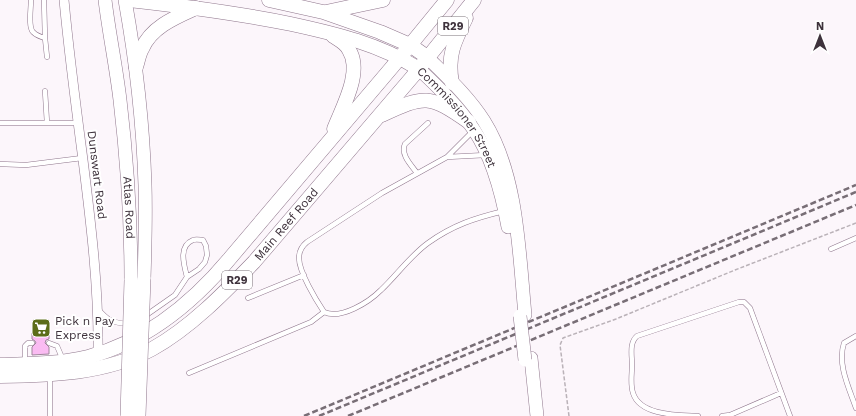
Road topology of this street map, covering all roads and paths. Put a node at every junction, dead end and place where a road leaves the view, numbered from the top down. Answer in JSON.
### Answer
{"nodes":[{"id":1,"x":31,"y":0,"type":"edge"},
{"id":2,"x":44,"y":0,"type":"edge"},
{"id":3,"x":64,"y":0,"type":"edge"},
{"id":4,"x":105,"y":0,"type":"edge"},
{"id":5,"x":125,"y":0,"type":"edge"},
{"id":6,"x":129,"y":0,"type":"edge"},
{"id":7,"x":269,"y":0,"type":"edge"},
{"id":8,"x":383,"y":0,"type":"edge"},
{"id":9,"x":446,"y":0,"type":"edge"},
{"id":10,"x":474,"y":0,"type":"edge"},
{"id":11,"x":196,"y":7,"type":"junction"},
{"id":12,"x":323,"y":12,"type":"junction"},
{"id":13,"x":325,"y":31,"type":"junction"},
{"id":14,"x":45,"y":38,"type":"junction"},
{"id":15,"x":410,"y":45,"type":"junction"},
{"id":16,"x":47,"y":57,"type":"dead end"},
{"id":17,"x":400,"y":57,"type":"junction"},
{"id":18,"x":427,"y":57,"type":"junction"},
{"id":19,"x":136,"y":67,"type":"junction"},
{"id":20,"x":419,"y":69,"type":"junction"},
{"id":21,"x":452,"y":83,"type":"junction"},
{"id":22,"x":45,"y":91,"type":"dead end"},
{"id":23,"x":375,"y":119,"type":"junction"},
{"id":24,"x":0,"y":122,"type":"edge"},
{"id":25,"x":47,"y":123,"type":"junction"},
{"id":26,"x":78,"y":123,"type":"junction"},
{"id":27,"x":428,"y":123,"type":"dead end"},
{"id":28,"x":472,"y":126,"type":"junction"},
{"id":29,"x":330,"y":139,"type":"junction"},
{"id":30,"x":488,"y":155,"type":"junction"},
{"id":31,"x":448,"y":157,"type":"junction"},
{"id":32,"x":82,"y":158,"type":"junction"},
{"id":33,"x":0,"y":164,"type":"edge"},
{"id":34,"x":417,"y":173,"type":"junction"},
{"id":35,"x":510,"y":210,"type":"junction"},
{"id":36,"x":856,"y":223,"type":"edge"},
{"id":37,"x":856,"y":238,"type":"edge"},
{"id":38,"x":831,"y":249,"type":"dead end"},
{"id":39,"x":304,"y":276,"type":"junction"},
{"id":40,"x":187,"y":277,"type":"junction"},
{"id":41,"x":248,"y":298,"type":"dead end"},
{"id":42,"x":97,"y":307,"type":"junction"},
{"id":43,"x":324,"y":312,"type":"junction"},
{"id":44,"x":856,"y":336,"type":"edge"},
{"id":45,"x":32,"y":343,"type":"dead end"},
{"id":46,"x":49,"y":343,"type":"dead end"},
{"id":47,"x":98,"y":354,"type":"junction"},
{"id":48,"x":0,"y":364,"type":"edge"},
{"id":49,"x":25,"y":364,"type":"junction"},
{"id":50,"x":64,"y":367,"type":"junction"},
{"id":51,"x":50,"y":369,"type":"junction"},
{"id":52,"x":189,"y":372,"type":"dead end"},
{"id":53,"x":0,"y":376,"type":"edge"},
{"id":54,"x":781,"y":393,"type":"junction"},
{"id":55,"x":856,"y":408,"type":"edge"},
{"id":56,"x":50,"y":416,"type":"edge"},
{"id":57,"x":127,"y":416,"type":"edge"},
{"id":58,"x":139,"y":416,"type":"edge"},
{"id":59,"x":533,"y":416,"type":"edge"},
{"id":60,"x":569,"y":416,"type":"edge"},
{"id":61,"x":698,"y":416,"type":"edge"},
{"id":62,"x":722,"y":416,"type":"edge"},
{"id":63,"x":790,"y":416,"type":"edge"}],
"edges":[{"from":1,"to":14,"type":"lane"},
{"from":2,"to":14,"type":"lane"},
{"from":3,"to":26,"type":"street","name":"Dunswart Road"},
{"from":4,"to":57,"type":"main road","name":"Atlas Road","bridge":true},
{"from":5,"to":19,"type":"main road","name":"Atlas Road"},
{"from":6,"to":11,"type":"main road","name":"Commissioner Street"},
{"from":7,"to":12,"type":"main road","name":"Commissioner Street"},
{"from":8,"to":12,"type":"main road"},
{"from":9,"to":15,"type":"main road","name":"Main Reef Road","number":"R29"},
{"from":10,"to":18,"type":"main road","name":"Main Reef Road","number":"R29"},
{"from":10,"to":21,"type":"main road"},
{"from":11,"to":13,"type":"main road","name":"Commissioner Street"},
{"from":11,"to":19,"type":"main road"},
{"from":12,"to":15,"type":"main road","name":"Commissioner Street"},
{"from":13,"to":17,"type":"main road","name":"Commissioner Street"},
{"from":13,"to":29,"type":"main road"},
{"from":14,"to":16,"type":"lane"},
{"from":15,"to":17,"type":"main road","name":"Main Reef Road","number":"R29"},
{"from":15,"to":18,"type":"main road","name":"Commissioner Street"},
{"from":17,"to":20,"type":"main road","name":"Commissioner Street"},
{"from":17,"to":29,"type":"main road","name":"Main Reef Road","number":"R29"},
{"from":18,"to":20,"type":"main road","name":"Main Reef Road","number":"R29"},
{"from":18,"to":21,"type":"main road","name":"Commissioner Street"},
{"from":19,"to":58,"type":"main road","name":"Atlas Road","bridge":true},
{"from":20,"to":23,"type":"main road","name":"Main Reef Road","number":"R29"},
{"from":20,"to":28,"type":"main road","name":"Commissioner Street"},
{"from":21,"to":35,"type":"main road","name":"Commissioner Street"},
{"from":22,"to":25,"type":"lane"},
{"from":23,"to":28,"type":"main road"},
{"from":23,"to":50,"type":"main road","name":"Main Reef Road","number":"R29"},
{"from":24,"to":25,"type":"lane"},
{"from":25,"to":26,"type":"lane"},
{"from":26,"to":32,"type":"street","name":"Dunswart Road"},
{"from":27,"to":34,"type":"lane"},
{"from":28,"to":30,"type":"main road","name":"Commissioner Street"},
{"from":28,"to":31,"type":"lane"},
{"from":29,"to":47,"type":"main road","name":"Main Reef Road","number":"R29"},
{"from":30,"to":31,"type":"lane"},
{"from":30,"to":35,"type":"main road","name":"Commissioner Street"},
{"from":31,"to":34,"type":"lane"},
{"from":32,"to":33,"type":"lane"},
{"from":32,"to":42,"type":"street","name":"Dunswart Road"},
{"from":34,"to":39,"type":"lane"},
{"from":35,"to":43,"type":"lane"},
{"from":35,"to":59,"type":"main road","name":"Commissioner Street"},
{"from":36,"to":60,"type":"path"},
{"from":37,"to":38,"type":"lane"},
{"from":39,"to":41,"type":"lane"},
{"from":39,"to":43,"type":"lane"},
{"from":40,"to":40,"type":"lane"},
{"from":40,"to":42,"type":"lane"},
{"from":42,"to":47,"type":"street","name":"Dunswart Road"},
{"from":43,"to":52,"type":"lane"},
{"from":44,"to":55,"type":"lane"},
{"from":45,"to":49,"type":"lane"},
{"from":46,"to":50,"type":"lane"},
{"from":47,"to":50,"type":"main road","name":"Main Reef Road","number":"R29"},
{"from":48,"to":49,"type":"main road","name":"Main Reef Road","number":"R29"},
{"from":49,"to":51,"type":"main road","name":"Main Reef Road","number":"R29"},
{"from":50,"to":51,"type":"main road","name":"Main Reef Road","number":"R29"},
{"from":51,"to":53,"type":"main road","name":"Main Reef Road","number":"R29"},
{"from":51,"to":56,"type":"lane"},
{"from":54,"to":61,"type":"lane"},
{"from":54,"to":62,"type":"lane"},
{"from":54,"to":63,"type":"lane"}]}
